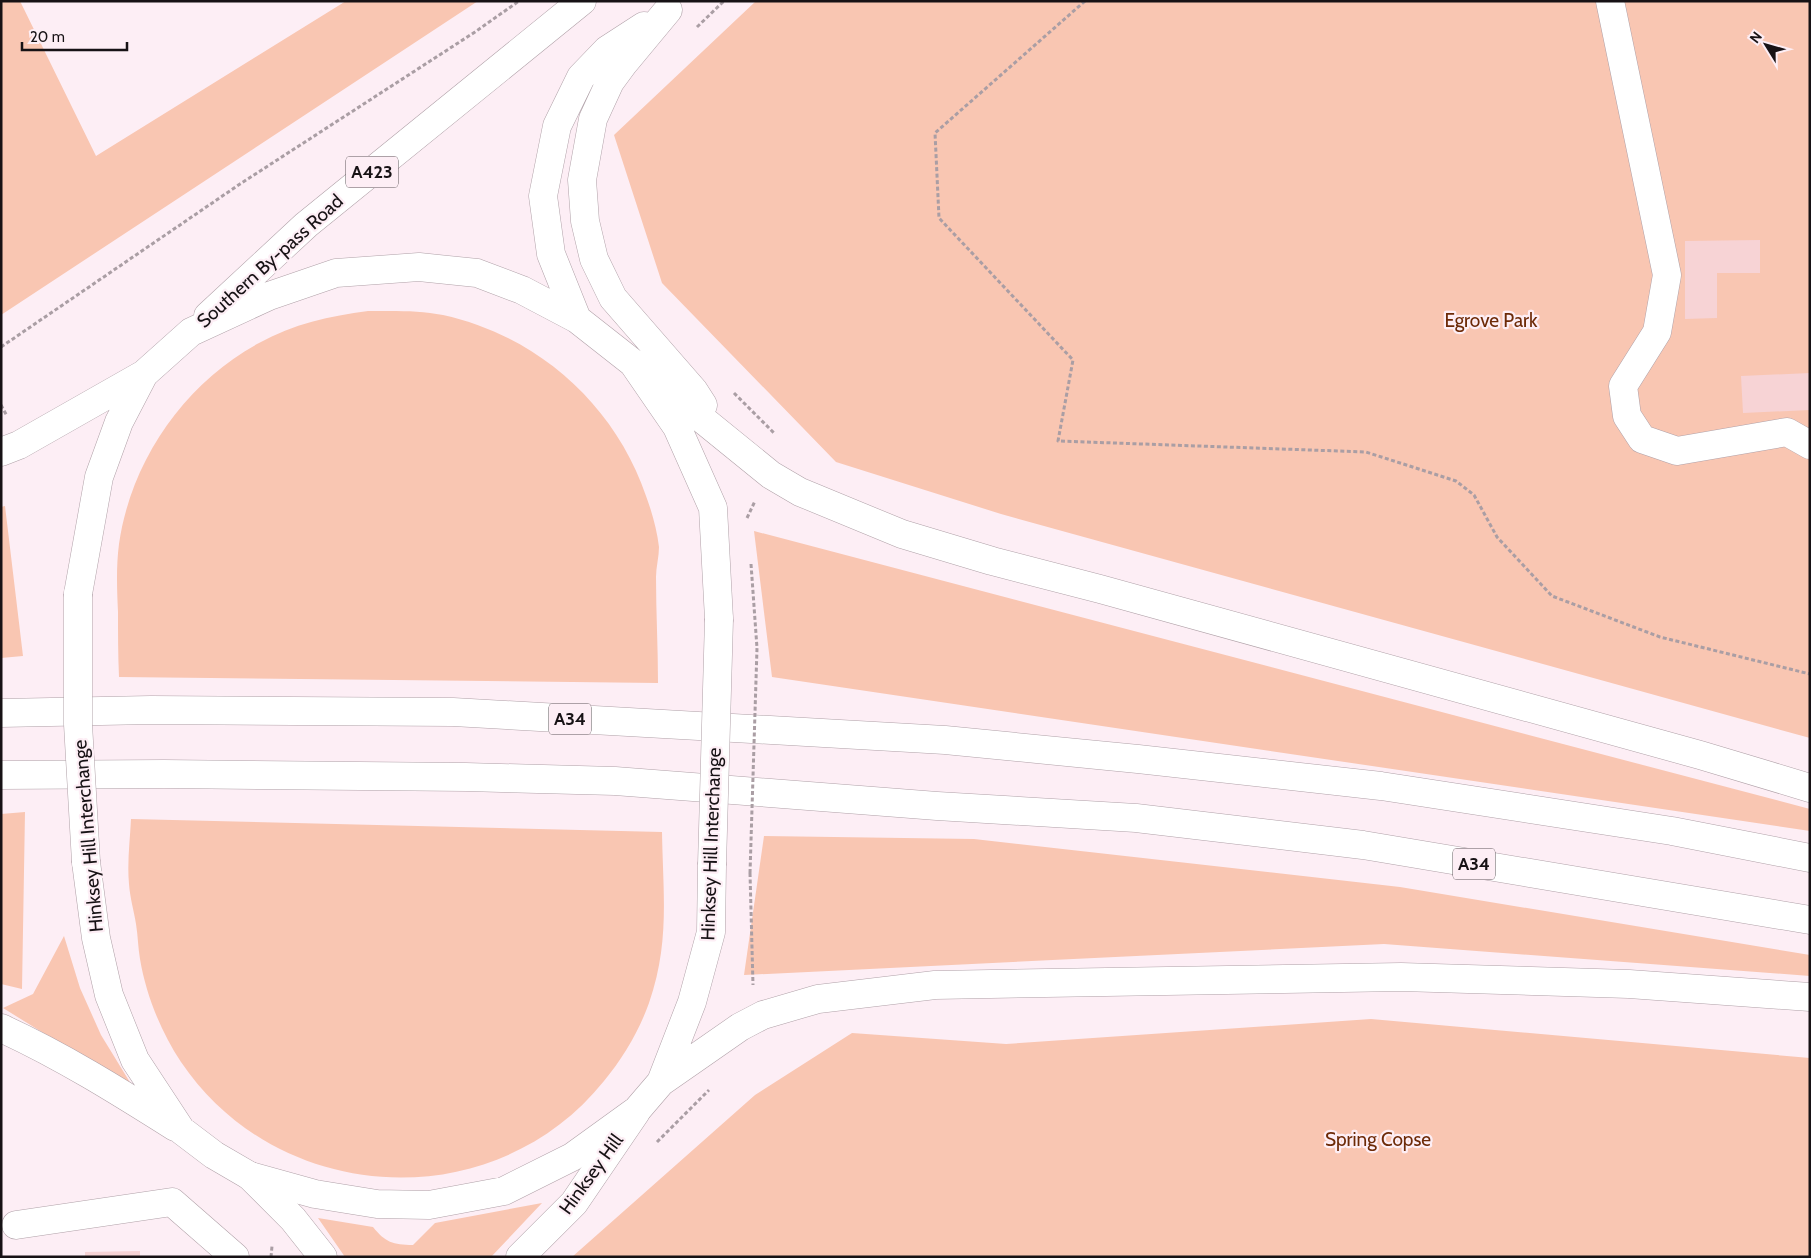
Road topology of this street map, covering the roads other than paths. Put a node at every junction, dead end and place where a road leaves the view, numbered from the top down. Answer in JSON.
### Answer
{"nodes":[{"id":1,"x":582,"y":1,"type":"edge"},
{"id":2,"x":1610,"y":1,"type":"edge"},
{"id":3,"x":674,"y":6,"type":"edge"},
{"id":4,"x":577,"y":319,"type":"junction"},
{"id":5,"x":190,"y":332,"type":"junction"},
{"id":6,"x":633,"y":363,"type":"junction"},
{"id":7,"x":144,"y":374,"type":"junction"},
{"id":8,"x":722,"y":434,"type":"junction"},
{"id":9,"x":1810,"y":445,"type":"edge"},
{"id":10,"x":1,"y":452,"type":"edge"},
{"id":11,"x":1,"y":713,"type":"edge"},
{"id":12,"x":1,"y":776,"type":"edge"},
{"id":13,"x":1810,"y":788,"type":"edge"},
{"id":14,"x":1810,"y":858,"type":"edge"},
{"id":15,"x":1810,"y":920,"type":"edge"},
{"id":16,"x":1810,"y":996,"type":"edge"},
{"id":17,"x":1,"y":1028,"type":"edge"},
{"id":18,"x":661,"y":1082,"type":"junction"},
{"id":19,"x":637,"y":1110,"type":"junction"},
{"id":20,"x":181,"y":1130,"type":"junction"},
{"id":21,"x":250,"y":1176,"type":"junction"},
{"id":22,"x":16,"y":1225,"type":"dead end"},
{"id":23,"x":235,"y":1257,"type":"edge"},
{"id":24,"x":323,"y":1257,"type":"edge"},
{"id":25,"x":520,"y":1257,"type":"edge"}],
"edges":[{"from":1,"to":5,"type":"main road","name":"Southern By-pass Road","number":"A423"},
{"from":2,"to":9,"type":"main road"},
{"from":3,"to":4,"type":"main road"},
{"from":3,"to":8,"type":"main road"},
{"from":4,"to":5,"type":"main road","name":"Hinksey Hill Interchange"},
{"from":4,"to":6,"type":"main road","name":"Hinksey Hill Interchange"},
{"from":5,"to":7,"type":"main road","name":"Hinksey Hill Interchange"},
{"from":6,"to":8,"type":"main road"},
{"from":6,"to":18,"type":"main road","name":"Hinksey Hill Interchange","bridge":true},
{"from":7,"to":10,"type":"main road"},
{"from":7,"to":20,"type":"main road","name":"Hinksey Hill Interchange","bridge":true},
{"from":8,"to":13,"type":"main road"},
{"from":11,"to":14,"type":"main road","number":"A34"},
{"from":12,"to":15,"type":"main road","number":"A34"},
{"from":16,"to":18,"type":"main road"},
{"from":17,"to":20,"type":"main road"},
{"from":18,"to":19,"type":"main road","name":"Hinksey Hill Interchange"},
{"from":19,"to":21,"type":"main road","name":"Hinksey Hill Interchange"},
{"from":19,"to":25,"type":"main road","name":"Hinksey Hill"},
{"from":20,"to":21,"type":"main road","name":"Hinksey Hill Interchange"},
{"from":21,"to":24,"type":"main road"},
{"from":22,"to":23,"type":"main road"}]}
